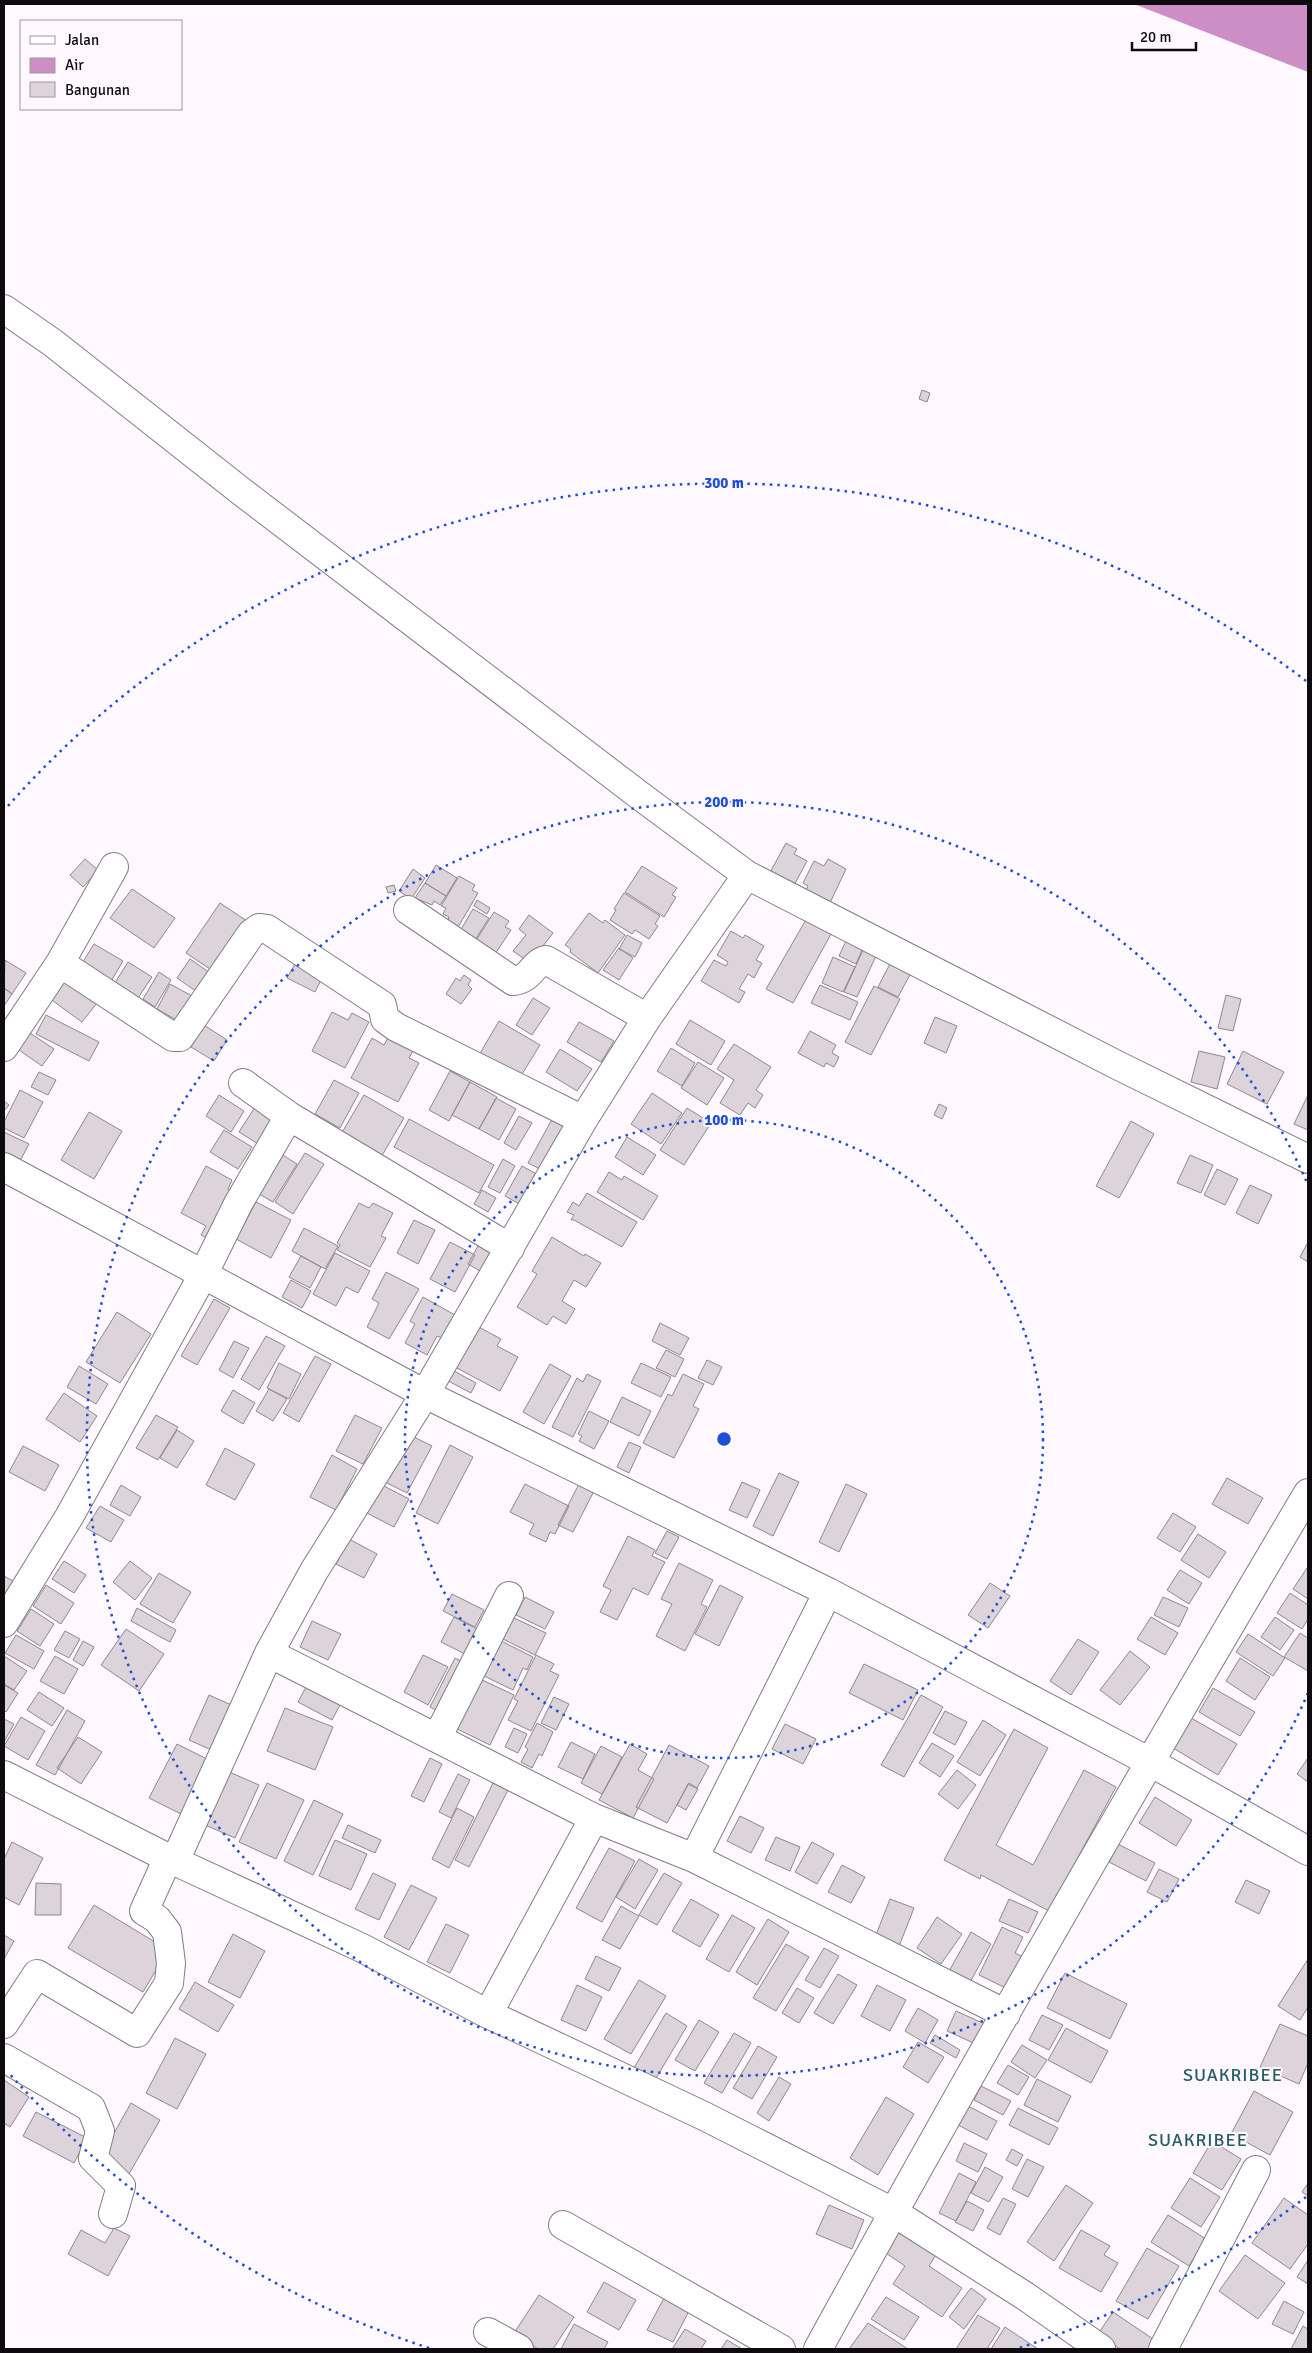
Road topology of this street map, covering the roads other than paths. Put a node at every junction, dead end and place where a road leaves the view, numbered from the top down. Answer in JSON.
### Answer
{"nodes":[{"id":1,"x":4,"y":309,"type":"edge"},
{"id":2,"x":114,"y":867,"type":"dead end"},
{"id":3,"x":747,"y":875,"type":"junction"},
{"id":4,"x":408,"y":910,"type":"dead end"},
{"id":5,"x":60,"y":963,"type":"junction"},
{"id":6,"x":646,"y":1018,"type":"junction"},
{"id":7,"x":4,"y":1047,"type":"edge"},
{"id":8,"x":243,"y":1083,"type":"dead end"},
{"id":9,"x":289,"y":1116,"type":"junction"},
{"id":10,"x":583,"y":1120,"type":"junction"},
{"id":11,"x":1308,"y":1158,"type":"edge"},
{"id":12,"x":4,"y":1167,"type":"edge"},
{"id":13,"x":510,"y":1248,"type":"junction"},
{"id":14,"x":203,"y":1274,"type":"junction"},
{"id":15,"x":425,"y":1394,"type":"junction"},
{"id":16,"x":1308,"y":1494,"type":"edge"},
{"id":17,"x":828,"y":1592,"type":"junction"},
{"id":18,"x":509,"y":1596,"type":"dead end"},
{"id":19,"x":4,"y":1622,"type":"edge"},
{"id":20,"x":269,"y":1653,"type":"junction"},
{"id":21,"x":437,"y":1738,"type":"junction"},
{"id":22,"x":1150,"y":1762,"type":"junction"},
{"id":23,"x":4,"y":1775,"type":"edge"},
{"id":24,"x":594,"y":1818,"type":"junction"},
{"id":25,"x":1308,"y":1850,"type":"edge"},
{"id":26,"x":694,"y":1858,"type":"junction"},
{"id":27,"x":171,"y":1860,"type":"junction"},
{"id":28,"x":488,"y":2014,"type":"junction"},
{"id":29,"x":1006,"y":2014,"type":"junction"},
{"id":30,"x":4,"y":2024,"type":"edge"},
{"id":31,"x":4,"y":2058,"type":"edge"},
{"id":32,"x":1256,"y":2170,"type":"dead end"},
{"id":33,"x":893,"y":2212,"type":"junction"},
{"id":34,"x":113,"y":2214,"type":"dead end"},
{"id":35,"x":563,"y":2225,"type":"dead end"},
{"id":36,"x":488,"y":2332,"type":"dead end"},
{"id":37,"x":519,"y":2349,"type":"edge"},
{"id":38,"x":781,"y":2349,"type":"edge"},
{"id":39,"x":818,"y":2349,"type":"edge"},
{"id":40,"x":1101,"y":2349,"type":"edge"},
{"id":41,"x":1163,"y":2349,"type":"edge"}],
"edges":[{"from":1,"to":3,"type":"street"},
{"from":2,"to":5,"type":"street"},
{"from":3,"to":6,"type":"street"},
{"from":3,"to":11,"type":"street"},
{"from":4,"to":6,"type":"street"},
{"from":5,"to":7,"type":"street"},
{"from":5,"to":10,"type":"street"},
{"from":6,"to":10,"type":"street"},
{"from":8,"to":9,"type":"street"},
{"from":9,"to":13,"type":"street"},
{"from":9,"to":14,"type":"street"},
{"from":10,"to":13,"type":"street"},
{"from":12,"to":14,"type":"street"},
{"from":13,"to":15,"type":"street"},
{"from":14,"to":15,"type":"street"},
{"from":14,"to":19,"type":"street"},
{"from":15,"to":17,"type":"street"},
{"from":15,"to":20,"type":"street"},
{"from":16,"to":22,"type":"street"},
{"from":17,"to":22,"type":"street"},
{"from":17,"to":26,"type":"street"},
{"from":18,"to":21,"type":"street"},
{"from":20,"to":21,"type":"street"},
{"from":20,"to":27,"type":"street"},
{"from":21,"to":24,"type":"street"},
{"from":22,"to":25,"type":"street"},
{"from":22,"to":29,"type":"street"},
{"from":23,"to":27,"type":"street"},
{"from":24,"to":26,"type":"street"},
{"from":24,"to":28,"type":"street"},
{"from":26,"to":29,"type":"street"},
{"from":27,"to":28,"type":"street"},
{"from":27,"to":30,"type":"street"},
{"from":28,"to":33,"type":"street"},
{"from":29,"to":33,"type":"street"},
{"from":31,"to":34,"type":"street"},
{"from":32,"to":41,"type":"street"},
{"from":33,"to":39,"type":"street"},
{"from":33,"to":40,"type":"street"},
{"from":35,"to":38,"type":"street"},
{"from":36,"to":37,"type":"street"}]}
